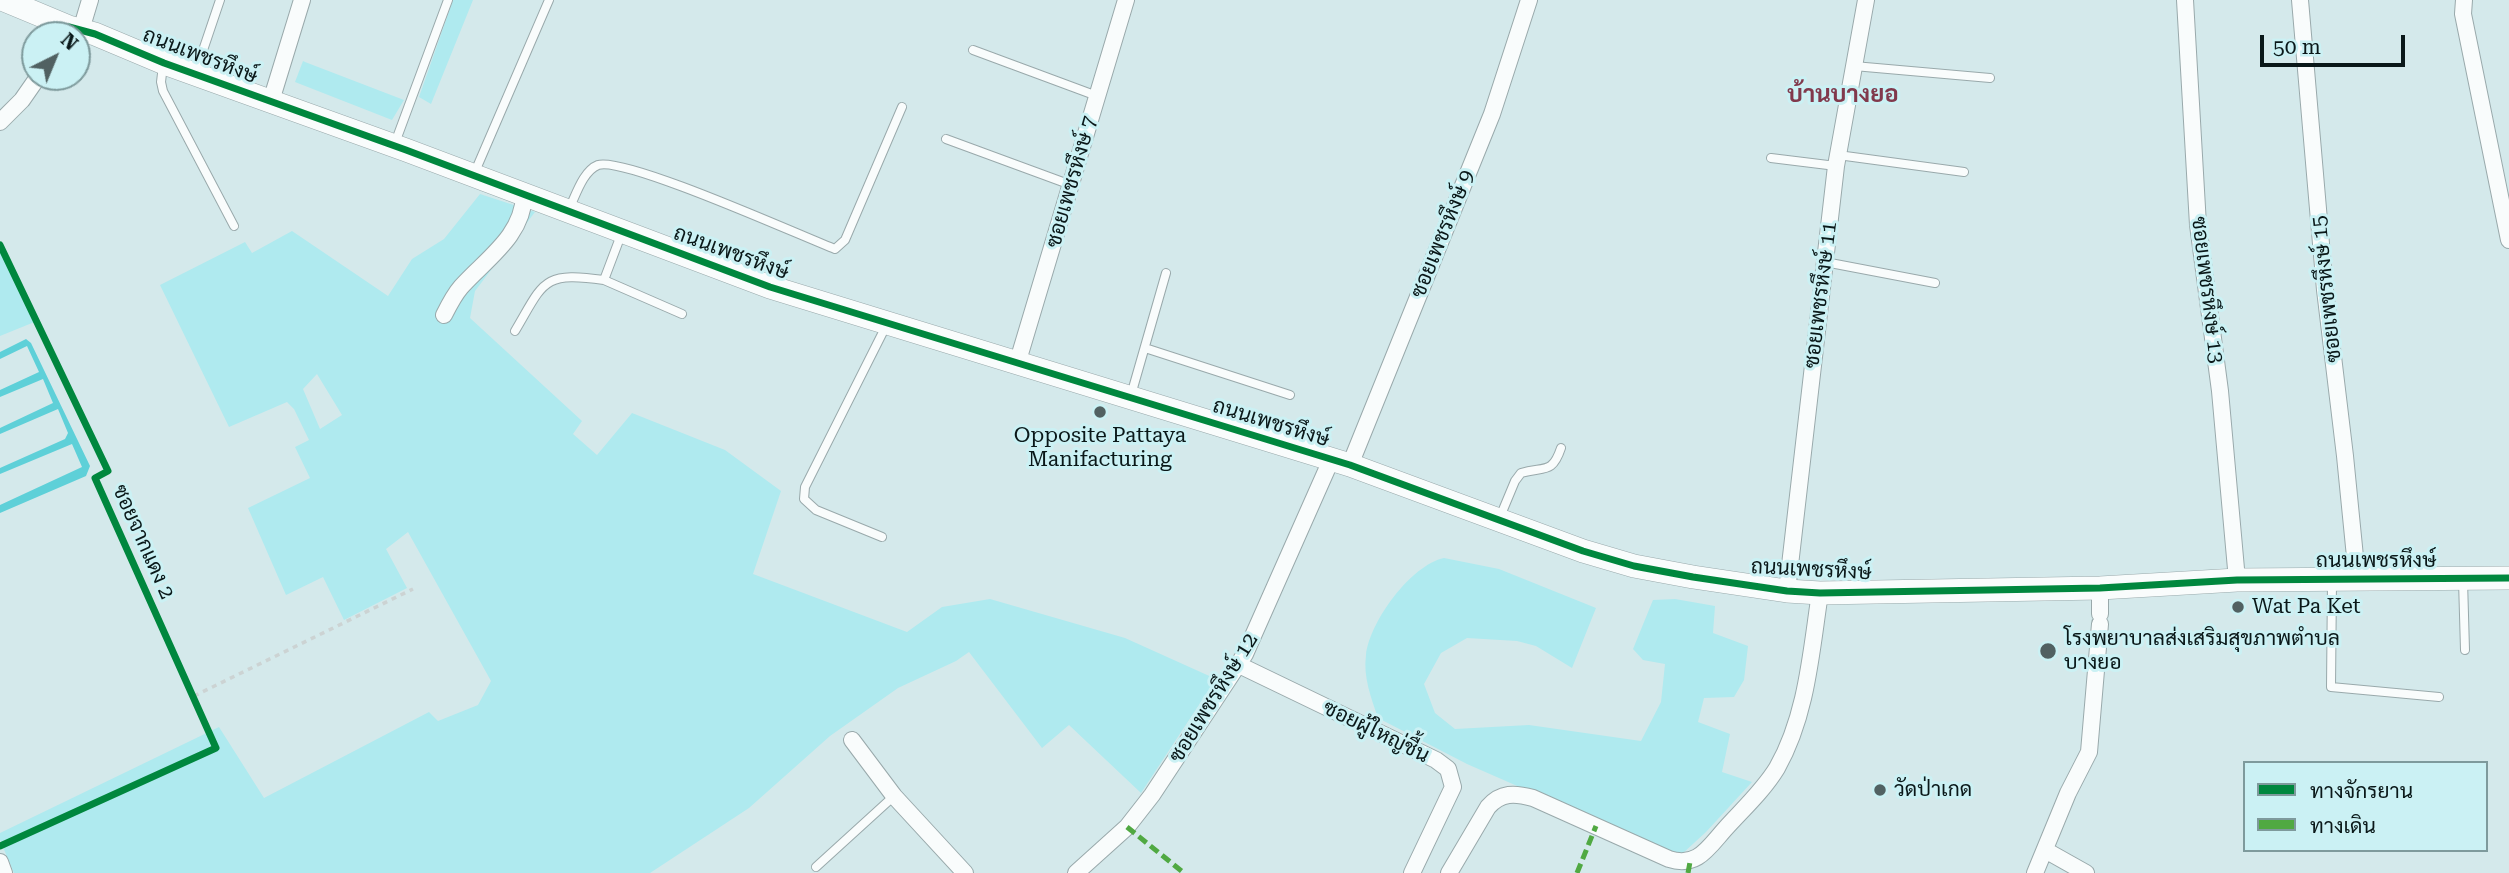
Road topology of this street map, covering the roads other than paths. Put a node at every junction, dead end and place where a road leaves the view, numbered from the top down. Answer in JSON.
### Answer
{"nodes":[{"id":1,"x":4,"y":0,"type":"edge"},
{"id":2,"x":90,"y":0,"type":"edge"},
{"id":3,"x":220,"y":0,"type":"edge"},
{"id":4,"x":302,"y":0,"type":"edge"},
{"id":5,"x":448,"y":0,"type":"edge"},
{"id":6,"x":549,"y":0,"type":"edge"},
{"id":7,"x":1126,"y":0,"type":"edge"},
{"id":8,"x":1529,"y":0,"type":"edge"},
{"id":9,"x":1866,"y":0,"type":"edge"},
{"id":10,"x":2185,"y":0,"type":"edge"},
{"id":11,"x":2300,"y":0,"type":"edge"},
{"id":12,"x":2463,"y":0,"type":"edge"},
{"id":13,"x":49,"y":21,"type":"edge"},
{"id":14,"x":77,"y":21,"type":"edge"},
{"id":15,"x":91,"y":38,"type":"edge"},
{"id":16,"x":973,"y":50,"type":"dead end"},
{"id":17,"x":164,"y":63,"type":"junction"},
{"id":18,"x":1854,"y":66,"type":"junction"},
{"id":19,"x":195,"y":74,"type":"junction"},
{"id":20,"x":1990,"y":78,"type":"dead end"},
{"id":21,"x":28,"y":91,"type":"edge"},
{"id":22,"x":1097,"y":96,"type":"junction"},
{"id":23,"x":271,"y":101,"type":"junction"},
{"id":24,"x":902,"y":107,"type":"dead end"},
{"id":25,"x":0,"y":122,"type":"edge"},
{"id":26,"x":946,"y":139,"type":"dead end"},
{"id":27,"x":394,"y":146,"type":"junction"},
{"id":28,"x":1771,"y":158,"type":"dead end"},
{"id":29,"x":1837,"y":160,"type":"junction"},
{"id":30,"x":1964,"y":172,"type":"dead end"},
{"id":31,"x":474,"y":176,"type":"junction"},
{"id":32,"x":1071,"y":185,"type":"junction"},
{"id":33,"x":523,"y":195,"type":"junction"},
{"id":34,"x":568,"y":211,"type":"junction"},
{"id":35,"x":234,"y":226,"type":"dead end"},
{"id":36,"x":622,"y":232,"type":"junction"},
{"id":37,"x":2509,"y":240,"type":"edge"},
{"id":38,"x":1825,"y":262,"type":"junction"},
{"id":39,"x":1166,"y":273,"type":"dead end"},
{"id":40,"x":604,"y":280,"type":"junction"},
{"id":41,"x":1935,"y":284,"type":"dead end"},
{"id":42,"x":682,"y":314,"type":"dead end"},
{"id":43,"x":444,"y":315,"type":"dead end"},
{"id":44,"x":887,"y":324,"type":"junction"},
{"id":45,"x":515,"y":331,"type":"dead end"},
{"id":46,"x":1145,"y":348,"type":"junction"},
{"id":47,"x":1017,"y":364,"type":"junction"},
{"id":48,"x":1290,"y":395,"type":"dead end"},
{"id":49,"x":1130,"y":398,"type":"junction"},
{"id":50,"x":1560,"y":448,"type":"dead end"},
{"id":51,"x":1341,"y":463,"type":"junction"},
{"id":52,"x":1499,"y":520,"type":"junction"},
{"id":53,"x":882,"y":537,"type":"dead end"},
{"id":54,"x":2333,"y":578,"type":"junction"},
{"id":55,"x":2357,"y":578,"type":"junction"},
{"id":56,"x":2463,"y":578,"type":"junction"},
{"id":57,"x":2509,"y":578,"type":"edge"},
{"id":58,"x":2237,"y":580,"type":"junction"},
{"id":59,"x":2100,"y":588,"type":"junction"},
{"id":60,"x":1787,"y":591,"type":"junction"},
{"id":61,"x":1820,"y":593,"type":"junction"},
{"id":62,"x":2465,"y":650,"type":"dead end"},
{"id":63,"x":1239,"y":664,"type":"junction"},
{"id":64,"x":2440,"y":697,"type":"dead end"},
{"id":65,"x":852,"y":740,"type":"dead end"},
{"id":66,"x":894,"y":796,"type":"junction"},
{"id":67,"x":2045,"y":850,"type":"junction"},
{"id":68,"x":0,"y":862,"type":"edge"},
{"id":69,"x":816,"y":867,"type":"dead end"},
{"id":70,"x":4,"y":873,"type":"edge"},
{"id":71,"x":965,"y":873,"type":"edge"},
{"id":72,"x":1076,"y":873,"type":"edge"},
{"id":73,"x":1412,"y":873,"type":"edge"},
{"id":74,"x":1449,"y":873,"type":"edge"},
{"id":75,"x":2035,"y":873,"type":"edge"},
{"id":76,"x":2086,"y":873,"type":"edge"}],
"edges":[{"from":1,"to":13,"type":"main road","name":"ถนนเพชรหึงษ์"},
{"from":2,"to":14,"type":"street"},
{"from":3,"to":19,"type":"lane"},
{"from":4,"to":23,"type":"street"},
{"from":5,"to":27,"type":"lane"},
{"from":6,"to":31,"type":"lane"},
{"from":7,"to":22,"type":"street","name":"ซอยเพชรหึงษ์ 7"},
{"from":8,"to":51,"type":"street","name":"ซอยเพชรหึงษ์ 9"},
{"from":9,"to":18,"type":"street","name":"ซอยเพชรหึงษ์ 11"},
{"from":10,"to":58,"type":"street","name":"ซอยเพชรหึงษ์ 13"},
{"from":11,"to":55,"type":"street","name":"ซอยเพชรหึงษ์ 15"},
{"from":12,"to":37,"type":"street"},
{"from":15,"to":17,"type":"main road","name":"ถนนเพชรหึงษ์"},
{"from":16,"to":22,"type":"lane"},
{"from":17,"to":19,"type":"main road","name":"ถนนเพชรหึงษ์"},
{"from":17,"to":35,"type":"lane"},
{"from":18,"to":20,"type":"lane"},
{"from":18,"to":29,"type":"street","name":"ซอยเพชรหึงษ์ 11"},
{"from":19,"to":23,"type":"main road","name":"ถนนเพชรหึงษ์"},
{"from":21,"to":25,"type":"street"},
{"from":22,"to":32,"type":"street","name":"ซอยเพชรหึงษ์ 7"},
{"from":23,"to":27,"type":"main road","name":"ถนนเพชรหึงษ์"},
{"from":24,"to":34,"type":"lane"},
{"from":26,"to":32,"type":"lane"},
{"from":27,"to":31,"type":"main road","name":"ถนนเพชรหึงษ์"},
{"from":28,"to":29,"type":"lane"},
{"from":29,"to":30,"type":"lane"},
{"from":29,"to":38,"type":"street","name":"ซอยเพชรหึงษ์ 11"},
{"from":31,"to":33,"type":"main road","name":"ถนนเพชรหึงษ์"},
{"from":32,"to":47,"type":"street","name":"ซอยเพชรหึงษ์ 7"},
{"from":33,"to":34,"type":"main road","name":"ถนนเพชรหึงษ์"},
{"from":33,"to":43,"type":"street"},
{"from":34,"to":36,"type":"main road","name":"ถนนเพชรหึงษ์"},
{"from":36,"to":40,"type":"lane"},
{"from":36,"to":44,"type":"main road","name":"ถนนเพชรหึงษ์"},
{"from":38,"to":41,"type":"lane"},
{"from":38,"to":60,"type":"street","name":"ซอยเพชรหึงษ์ 11"},
{"from":39,"to":46,"type":"lane"},
{"from":40,"to":42,"type":"lane"},
{"from":40,"to":45,"type":"lane"},
{"from":44,"to":47,"type":"main road","name":"ถนนเพชรหึงษ์"},
{"from":44,"to":53,"type":"lane"},
{"from":46,"to":48,"type":"lane"},
{"from":46,"to":49,"type":"lane"},
{"from":47,"to":49,"type":"main road","name":"ถนนเพชรหึงษ์"},
{"from":49,"to":51,"type":"main road","name":"ถนนเพชรหึงษ์"},
{"from":50,"to":52,"type":"lane"},
{"from":51,"to":52,"type":"main road","name":"ถนนเพชรหึงษ์"},
{"from":51,"to":63,"type":"street","name":"ซอยเพชรหึงษ์ 12"},
{"from":52,"to":60,"type":"main road","name":"ถนนเพชรหึงษ์"},
{"from":54,"to":55,"type":"main road","name":"ถนนเพชรหึงษ์"},
{"from":54,"to":58,"type":"main road","name":"ถนนเพชรหึงษ์"},
{"from":54,"to":64,"type":"lane"},
{"from":55,"to":56,"type":"main road","name":"ถนนเพชรหึงษ์"},
{"from":56,"to":57,"type":"main road","name":"ถนนเพชรหึงษ์"},
{"from":56,"to":62,"type":"lane"},
{"from":58,"to":59,"type":"main road","name":"ถนนเพชรหึงษ์"},
{"from":59,"to":61,"type":"main road","name":"ถนนเพชรหึงษ์"},
{"from":59,"to":67,"type":"street"},
{"from":60,"to":61,"type":"main road","name":"ถนนเพชรหึงษ์"},
{"from":61,"to":74,"type":"street"},
{"from":63,"to":72,"type":"street","name":"ซอยเพชรหึงษ์ 12"},
{"from":63,"to":73,"type":"street","name":"ซอยผู้ใหญ่ชื้น"},
{"from":65,"to":66,"type":"street"},
{"from":66,"to":69,"type":"lane"},
{"from":66,"to":71,"type":"street"},
{"from":67,"to":75,"type":"street"},
{"from":67,"to":76,"type":"street"},
{"from":68,"to":70,"type":"street"}]}
